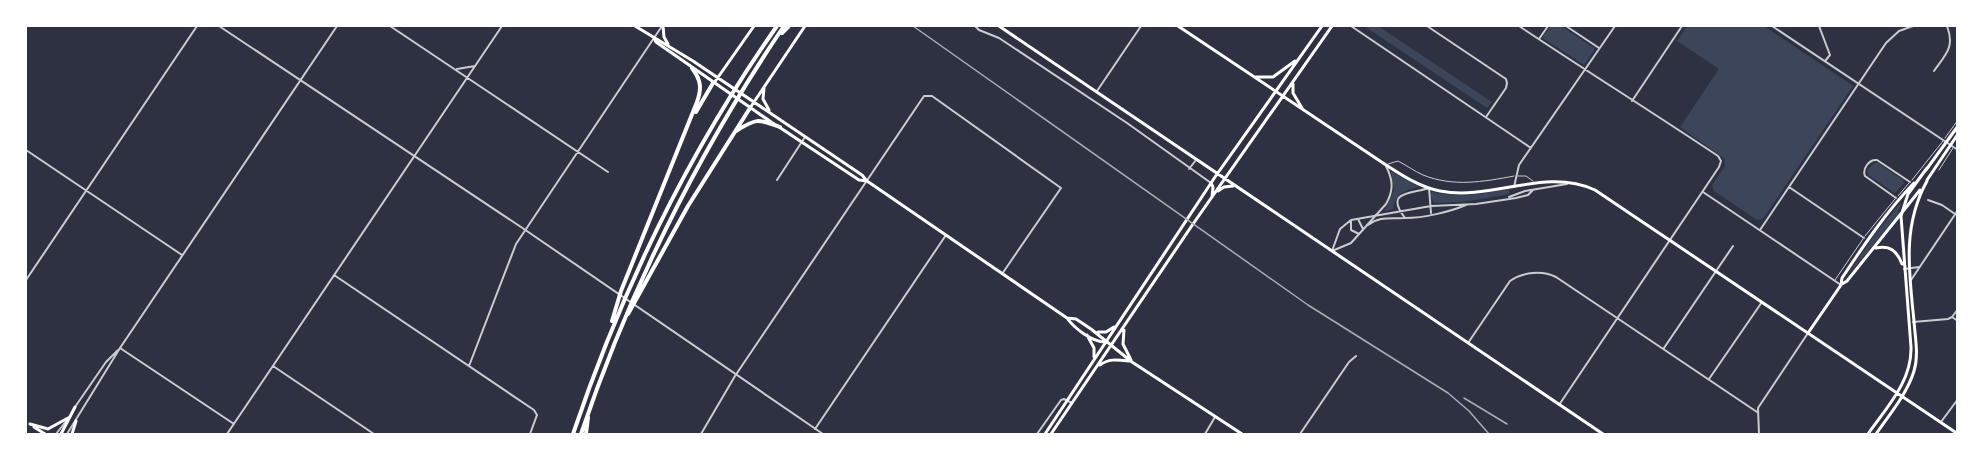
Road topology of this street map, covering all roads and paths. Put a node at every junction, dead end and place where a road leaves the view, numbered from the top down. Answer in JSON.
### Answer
{"nodes":[{"id":1,"x":197,"y":26,"type":"edge"},
{"id":2,"x":219,"y":26,"type":"edge"},
{"id":3,"x":337,"y":26,"type":"edge"},
{"id":4,"x":390,"y":26,"type":"edge"},
{"id":5,"x":502,"y":26,"type":"edge"},
{"id":6,"x":635,"y":26,"type":"edge"},
{"id":7,"x":662,"y":26,"type":"edge"},
{"id":8,"x":754,"y":26,"type":"edge"},
{"id":9,"x":775,"y":26,"type":"edge"},
{"id":10,"x":786,"y":26,"type":"edge"},
{"id":11,"x":805,"y":26,"type":"edge"},
{"id":12,"x":975,"y":26,"type":"edge"},
{"id":13,"x":999,"y":26,"type":"edge"},
{"id":14,"x":1141,"y":26,"type":"edge"},
{"id":15,"x":1178,"y":26,"type":"edge"},
{"id":16,"x":1322,"y":26,"type":"edge"},
{"id":17,"x":1332,"y":26,"type":"edge"},
{"id":18,"x":1351,"y":26,"type":"edge"},
{"id":19,"x":1427,"y":26,"type":"edge"},
{"id":20,"x":1520,"y":26,"type":"edge"},
{"id":21,"x":1548,"y":26,"type":"edge"},
{"id":22,"x":1566,"y":26,"type":"edge"},
{"id":23,"x":1615,"y":26,"type":"edge"},
{"id":24,"x":1682,"y":26,"type":"edge"},
{"id":25,"x":1772,"y":26,"type":"edge"},
{"id":26,"x":1819,"y":26,"type":"edge"},
{"id":27,"x":1913,"y":26,"type":"edge"},
{"id":28,"x":1947,"y":26,"type":"edge"},
{"id":29,"x":654,"y":38,"type":"junction"},
{"id":30,"x":1539,"y":39,"type":"junction"},
{"id":31,"x":669,"y":45,"type":"junction"},
{"id":32,"x":1599,"y":48,"type":"junction"},
{"id":33,"x":1045,"y":56,"type":"junction"},
{"id":34,"x":1298,"y":58,"type":"junction"},
{"id":35,"x":1825,"y":61,"type":"junction"},
{"id":36,"x":1039,"y":65,"type":"junction"},
{"id":37,"x":475,"y":66,"type":"junction"},
{"id":38,"x":692,"y":68,"type":"junction"},
{"id":39,"x":455,"y":69,"type":"junction"},
{"id":40,"x":1584,"y":69,"type":"junction"},
{"id":41,"x":1934,"y":71,"type":"dead end"},
{"id":42,"x":468,"y":77,"type":"junction"},
{"id":43,"x":717,"y":77,"type":"junction"},
{"id":44,"x":1254,"y":77,"type":"junction"},
{"id":45,"x":1296,"y":77,"type":"junction"},
{"id":46,"x":300,"y":80,"type":"junction"},
{"id":47,"x":713,"y":83,"type":"junction"},
{"id":48,"x":766,"y":84,"type":"junction"},
{"id":49,"x":1859,"y":84,"type":"junction"},
{"id":50,"x":1097,"y":91,"type":"junction"},
{"id":51,"x":1275,"y":91,"type":"junction"},
{"id":52,"x":1283,"y":96,"type":"junction"},
{"id":53,"x":1632,"y":101,"type":"junction"},
{"id":54,"x":754,"y":102,"type":"junction"},
{"id":55,"x":750,"y":108,"type":"junction"},
{"id":56,"x":1303,"y":109,"type":"junction"},
{"id":57,"x":771,"y":114,"type":"junction"},
{"id":58,"x":1132,"y":116,"type":"junction"},
{"id":59,"x":1486,"y":117,"type":"junction"},
{"id":60,"x":1958,"y":120,"type":"edge"},
{"id":61,"x":1127,"y":123,"type":"junction"},
{"id":62,"x":1958,"y":126,"type":"edge"},
{"id":63,"x":780,"y":127,"type":"junction"},
{"id":64,"x":685,"y":134,"type":"junction"},
{"id":65,"x":733,"y":134,"type":"junction"},
{"id":66,"x":1958,"y":134,"type":"edge"},
{"id":67,"x":806,"y":136,"type":"junction"},
{"id":68,"x":802,"y":142,"type":"junction"},
{"id":69,"x":1950,"y":144,"type":"junction"},
{"id":70,"x":1531,"y":147,"type":"junction"},
{"id":71,"x":26,"y":150,"type":"edge"},
{"id":72,"x":1958,"y":150,"type":"edge"},
{"id":73,"x":578,"y":151,"type":"junction"},
{"id":74,"x":414,"y":156,"type":"junction"},
{"id":75,"x":1196,"y":160,"type":"junction"},
{"id":76,"x":1385,"y":164,"type":"junction"},
{"id":77,"x":1189,"y":168,"type":"junction"},
{"id":78,"x":1927,"y":168,"type":"junction"},
{"id":79,"x":1939,"y":170,"type":"dead end"},
{"id":80,"x":608,"y":172,"type":"dead end"},
{"id":81,"x":1217,"y":174,"type":"junction"},
{"id":82,"x":1515,"y":176,"type":"junction"},
{"id":83,"x":1225,"y":179,"type":"junction"},
{"id":84,"x":777,"y":180,"type":"dead end"},
{"id":85,"x":1927,"y":180,"type":"junction"},
{"id":86,"x":867,"y":181,"type":"junction"},
{"id":87,"x":1910,"y":182,"type":"junction"},
{"id":88,"x":1211,"y":183,"type":"junction"},
{"id":89,"x":1537,"y":183,"type":"junction"},
{"id":90,"x":1582,"y":185,"type":"junction"},
{"id":91,"x":1514,"y":187,"type":"junction"},
{"id":92,"x":1789,"y":187,"type":"junction"},
{"id":93,"x":1238,"y":188,"type":"junction"},
{"id":94,"x":1429,"y":188,"type":"junction"},
{"id":95,"x":86,"y":190,"type":"junction"},
{"id":96,"x":1703,"y":192,"type":"junction"},
{"id":97,"x":1896,"y":198,"type":"junction"},
{"id":98,"x":1212,"y":199,"type":"junction"},
{"id":99,"x":1928,"y":200,"type":"dead end"},
{"id":100,"x":1469,"y":204,"type":"junction"},
{"id":101,"x":1431,"y":206,"type":"junction"},
{"id":102,"x":1958,"y":210,"type":"edge"},
{"id":103,"x":1399,"y":211,"type":"junction"},
{"id":104,"x":1431,"y":214,"type":"junction"},
{"id":105,"x":1955,"y":214,"type":"junction"},
{"id":106,"x":1377,"y":215,"type":"junction"},
{"id":107,"x":1901,"y":216,"type":"junction"},
{"id":108,"x":1405,"y":218,"type":"junction"},
{"id":109,"x":1358,"y":219,"type":"junction"},
{"id":110,"x":1351,"y":220,"type":"junction"},
{"id":111,"x":1364,"y":228,"type":"junction"},
{"id":112,"x":525,"y":230,"type":"junction"},
{"id":113,"x":1760,"y":230,"type":"junction"},
{"id":114,"x":1359,"y":234,"type":"junction"},
{"id":115,"x":946,"y":235,"type":"junction"},
{"id":116,"x":1864,"y":238,"type":"junction"},
{"id":117,"x":1670,"y":240,"type":"junction"},
{"id":118,"x":1733,"y":246,"type":"dead end"},
{"id":119,"x":1874,"y":249,"type":"junction"},
{"id":120,"x":1332,"y":251,"type":"junction"},
{"id":121,"x":182,"y":255,"type":"junction"},
{"id":122,"x":1919,"y":267,"type":"junction"},
{"id":123,"x":1906,"y":269,"type":"junction"},
{"id":124,"x":1716,"y":271,"type":"junction"},
{"id":125,"x":1002,"y":274,"type":"junction"},
{"id":126,"x":334,"y":275,"type":"junction"},
{"id":127,"x":26,"y":280,"type":"edge"},
{"id":128,"x":1835,"y":281,"type":"junction"},
{"id":129,"x":1910,"y":281,"type":"junction"},
{"id":130,"x":1841,"y":285,"type":"junction"},
{"id":131,"x":1762,"y":302,"type":"junction"},
{"id":132,"x":1958,"y":309,"type":"edge"},
{"id":133,"x":1952,"y":317,"type":"junction"},
{"id":134,"x":1067,"y":318,"type":"junction"},
{"id":135,"x":1618,"y":318,"type":"junction"},
{"id":136,"x":1958,"y":321,"type":"edge"},
{"id":137,"x":622,"y":322,"type":"junction"},
{"id":138,"x":1912,"y":323,"type":"junction"},
{"id":139,"x":1117,"y":325,"type":"junction"},
{"id":140,"x":1125,"y":326,"type":"junction"},
{"id":141,"x":1091,"y":329,"type":"junction"},
{"id":142,"x":1808,"y":333,"type":"junction"},
{"id":143,"x":1086,"y":334,"type":"junction"},
{"id":144,"x":608,"y":337,"type":"junction"},
{"id":145,"x":1105,"y":342,"type":"junction"},
{"id":146,"x":1468,"y":343,"type":"junction"},
{"id":147,"x":1111,"y":346,"type":"junction"},
{"id":148,"x":120,"y":348,"type":"junction"},
{"id":149,"x":1664,"y":349,"type":"junction"},
{"id":150,"x":1356,"y":356,"type":"dead end"},
{"id":151,"x":1092,"y":362,"type":"junction"},
{"id":152,"x":1132,"y":362,"type":"junction"},
{"id":153,"x":273,"y":366,"type":"junction"},
{"id":154,"x":469,"y":366,"type":"junction"},
{"id":155,"x":1095,"y":369,"type":"junction"},
{"id":156,"x":735,"y":376,"type":"junction"},
{"id":157,"x":1709,"y":379,"type":"junction"},
{"id":158,"x":1897,"y":393,"type":"junction"},
{"id":159,"x":1902,"y":396,"type":"junction"},
{"id":160,"x":1958,"y":399,"type":"edge"},
{"id":161,"x":1067,"y":400,"type":"junction"},
{"id":162,"x":1072,"y":404,"type":"junction"},
{"id":163,"x":1559,"y":405,"type":"junction"},
{"id":164,"x":75,"y":407,"type":"junction"},
{"id":165,"x":589,"y":410,"type":"junction"},
{"id":166,"x":1757,"y":412,"type":"junction"},
{"id":167,"x":1215,"y":417,"type":"junction"},
{"id":168,"x":68,"y":418,"type":"junction"},
{"id":169,"x":26,"y":421,"type":"edge"},
{"id":170,"x":76,"y":421,"type":"junction"},
{"id":171,"x":1941,"y":422,"type":"junction"},
{"id":172,"x":30,"y":424,"type":"junction"},
{"id":173,"x":234,"y":424,"type":"junction"},
{"id":174,"x":815,"y":429,"type":"junction"},
{"id":175,"x":1958,"y":434,"type":"edge"},
{"id":176,"x":45,"y":435,"type":"edge"},
{"id":177,"x":56,"y":435,"type":"edge"},
{"id":178,"x":61,"y":435,"type":"edge"},
{"id":179,"x":67,"y":435,"type":"edge"},
{"id":180,"x":72,"y":435,"type":"edge"},
{"id":181,"x":227,"y":435,"type":"edge"},
{"id":182,"x":374,"y":435,"type":"edge"},
{"id":183,"x":530,"y":435,"type":"edge"},
{"id":184,"x":573,"y":435,"type":"edge"},
{"id":185,"x":580,"y":435,"type":"edge"},
{"id":186,"x":586,"y":435,"type":"edge"},
{"id":187,"x":701,"y":435,"type":"edge"},
{"id":188,"x":823,"y":435,"type":"edge"},
{"id":189,"x":1037,"y":435,"type":"edge"},
{"id":190,"x":1045,"y":435,"type":"edge"},
{"id":191,"x":1052,"y":435,"type":"edge"},
{"id":192,"x":1204,"y":435,"type":"edge"},
{"id":193,"x":1242,"y":435,"type":"edge"},
{"id":194,"x":1300,"y":435,"type":"edge"},
{"id":195,"x":1603,"y":435,"type":"edge"},
{"id":196,"x":1759,"y":435,"type":"edge"},
{"id":197,"x":1868,"y":435,"type":"edge"},
{"id":198,"x":1876,"y":435,"type":"edge"}],
"edges":[{"from":1,"to":95,"type":"street"},
{"from":2,"to":46,"type":"street"},
{"from":3,"to":46,"type":"street"},
{"from":4,"to":39,"type":"street"},
{"from":5,"to":37,"type":"street"},
{"from":6,"to":29,"type":"main road"},
{"from":7,"to":29,"type":"street"},
{"from":7,"to":31,"type":"main road"},
{"from":8,"to":43,"type":"main road"},
{"from":9,"to":144,"type":"highway"},
{"from":10,"to":137,"type":"highway"},
{"from":11,"to":48,"type":"main road"},
{"from":12,"to":36,"type":"street"},
{"from":13,"to":33,"type":"main road"},
{"from":14,"to":50,"type":"street"},
{"from":15,"to":44,"type":"main road"},
{"from":16,"to":34,"type":"main road"},
{"from":17,"to":45,"type":"main road"},
{"from":18,"to":59,"type":"street"},
{"from":19,"to":59,"type":"street"},
{"from":20,"to":30,"type":"street"},
{"from":21,"to":30,"type":"street"},
{"from":22,"to":32,"type":"street"},
{"from":23,"to":32,"type":"street"},
{"from":24,"to":53,"type":"street"},
{"from":25,"to":35,"type":"street"},
{"from":26,"to":35,"type":"street"},
{"from":27,"to":49,"type":"street"},
{"from":28,"to":41,"type":"street"},
{"from":29,"to":31,"type":"main road"},
{"from":29,"to":38,"type":"main road"},
{"from":29,"to":73,"type":"street"},
{"from":30,"to":40,"type":"street"},
{"from":31,"to":43,"type":"main road"},
{"from":32,"to":40,"type":"street"},
{"from":33,"to":36,"type":"street"},
{"from":33,"to":50,"type":"main road"},
{"from":34,"to":44,"type":"main road"},
{"from":34,"to":51,"type":"main road"},
{"from":35,"to":49,"type":"street"},
{"from":36,"to":61,"type":"street"},
{"from":37,"to":39,"type":"street"},
{"from":37,"to":42,"type":"street"},
{"from":38,"to":47,"type":"main road"},
{"from":38,"to":64,"type":"highway"},
{"from":39,"to":42,"type":"street"},
{"from":40,"to":53,"type":"street"},
{"from":40,"to":70,"type":"street"},
{"from":42,"to":73,"type":"street"},
{"from":42,"to":74,"type":"street"},
{"from":43,"to":47,"type":"main road"},
{"from":43,"to":54,"type":"main road"},
{"from":44,"to":51,"type":"main road"},
{"from":45,"to":52,"type":"main road"},
{"from":45,"to":56,"type":"main road"},
{"from":46,"to":74,"type":"street"},
{"from":46,"to":121,"type":"street"},
{"from":47,"to":55,"type":"main road"},
{"from":47,"to":64,"type":"highway"},
{"from":48,"to":54,"type":"main road"},
{"from":48,"to":57,"type":"main road"},
{"from":49,"to":69,"type":"street"},
{"from":49,"to":92,"type":"street"},
{"from":50,"to":58,"type":"main road"},
{"from":51,"to":52,"type":"main road"},
{"from":51,"to":81,"type":"main road"},
{"from":52,"to":56,"type":"main road"},
{"from":52,"to":83,"type":"main road"},
{"from":53,"to":96,"type":"street"},
{"from":54,"to":55,"type":"main road"},
{"from":54,"to":57,"type":"main road"},
{"from":55,"to":63,"type":"main road"},
{"from":55,"to":65,"type":"highway"},
{"from":56,"to":76,"type":"main road"},
{"from":57,"to":67,"type":"main road"},
{"from":58,"to":61,"type":"street"},
{"from":58,"to":75,"type":"main road"},
{"from":59,"to":70,"type":"street"},
{"from":60,"to":69,"type":"lane"},
{"from":61,"to":77,"type":"street"},
{"from":62,"to":69,"type":"main road"},
{"from":63,"to":65,"type":"highway"},
{"from":63,"to":68,"type":"main road"},
{"from":64,"to":144,"type":"highway"},
{"from":65,"to":137,"type":"highway"},
{"from":66,"to":69,"type":"main road"},
{"from":67,"to":68,"type":"street"},
{"from":67,"to":86,"type":"main road"},
{"from":68,"to":84,"type":"street"},
{"from":68,"to":86,"type":"main road"},
{"from":69,"to":72,"type":"street"},
{"from":69,"to":78,"type":"main road"},
{"from":69,"to":79,"type":"lane"},
{"from":69,"to":85,"type":"main road"},
{"from":69,"to":87,"type":"lane"},
{"from":70,"to":82,"type":"street"},
{"from":71,"to":95,"type":"street"},
{"from":73,"to":80,"type":"street"},
{"from":73,"to":112,"type":"street"},
{"from":74,"to":112,"type":"street"},
{"from":74,"to":126,"type":"street"},
{"from":75,"to":77,"type":"street"},
{"from":75,"to":81,"type":"main road"},
{"from":76,"to":82,"type":"lane"},
{"from":76,"to":94,"type":"main road"},
{"from":76,"to":106,"type":"street"},
{"from":77,"to":88,"type":"street"},
{"from":78,"to":107,"type":"main road"},
{"from":78,"to":130,"type":"main road"},
{"from":81,"to":83,"type":"main road"},
{"from":81,"to":88,"type":"main road"},
{"from":82,"to":89,"type":"lane"},
{"from":82,"to":91,"type":"street"},
{"from":83,"to":93,"type":"main road"},
{"from":83,"to":98,"type":"main road"},
{"from":85,"to":107,"type":"main road"},
{"from":85,"to":123,"type":"main road"},
{"from":86,"to":115,"type":"main road"},
{"from":86,"to":125,"type":"street"},
{"from":86,"to":156,"type":"street"},
{"from":87,"to":97,"type":"lane"},
{"from":87,"to":97,"type":"street"},
{"from":88,"to":98,"type":"main road"},
{"from":88,"to":139,"type":"main road"},
{"from":89,"to":90,"type":"main road"},
{"from":89,"to":91,"type":"main road"},
{"from":90,"to":100,"type":"street"},
{"from":90,"to":117,"type":"main road"},
{"from":91,"to":94,"type":"main road"},
{"from":92,"to":113,"type":"street"},
{"from":92,"to":116,"type":"street"},
{"from":93,"to":98,"type":"main road"},
{"from":93,"to":120,"type":"main road"},
{"from":94,"to":101,"type":"street"},
{"from":94,"to":103,"type":"street"},
{"from":95,"to":121,"type":"street"},
{"from":95,"to":127,"type":"street"},
{"from":96,"to":113,"type":"street"},
{"from":96,"to":117,"type":"street"},
{"from":97,"to":116,"type":"lane"},
{"from":98,"to":140,"type":"main road"},
{"from":99,"to":105,"type":"street"},
{"from":100,"to":101,"type":"street"},
{"from":100,"to":104,"type":"street"},
{"from":101,"to":103,"type":"street"},
{"from":101,"to":104,"type":"street"},
{"from":102,"to":105,"type":"street"},
{"from":103,"to":106,"type":"street"},
{"from":103,"to":108,"type":"street"},
{"from":104,"to":108,"type":"street"},
{"from":105,"to":122,"type":"street"},
{"from":106,"to":109,"type":"street"},
{"from":106,"to":111,"type":"street"},
{"from":107,"to":119,"type":"main road"},
{"from":107,"to":123,"type":"main road"},
{"from":108,"to":111,"type":"street"},
{"from":109,"to":110,"type":"street"},
{"from":109,"to":111,"type":"street"},
{"from":110,"to":114,"type":"street"},
{"from":110,"to":120,"type":"street"},
{"from":111,"to":114,"type":"street"},
{"from":112,"to":154,"type":"street"},
{"from":112,"to":156,"type":"street"},
{"from":113,"to":128,"type":"street"},
{"from":114,"to":120,"type":"street"},
{"from":115,"to":125,"type":"main road"},
{"from":115,"to":174,"type":"street"},
{"from":116,"to":128,"type":"lane"},
{"from":117,"to":124,"type":"main road"},
{"from":117,"to":135,"type":"street"},
{"from":118,"to":124,"type":"street"},
{"from":119,"to":123,"type":"main road"},
{"from":119,"to":130,"type":"main road"},
{"from":120,"to":146,"type":"main road"},
{"from":121,"to":148,"type":"street"},
{"from":122,"to":123,"type":"street"},
{"from":122,"to":129,"type":"street"},
{"from":123,"to":129,"type":"main road"},
{"from":123,"to":138,"type":"main road"},
{"from":124,"to":131,"type":"main road"},
{"from":124,"to":149,"type":"street"},
{"from":125,"to":134,"type":"main road"},
{"from":126,"to":153,"type":"street"},
{"from":126,"to":154,"type":"street"},
{"from":128,"to":130,"type":"street"},
{"from":129,"to":138,"type":"main road"},
{"from":130,"to":142,"type":"main road"},
{"from":131,"to":142,"type":"main road"},
{"from":131,"to":157,"type":"street"},
{"from":132,"to":133,"type":"street"},
{"from":133,"to":136,"type":"street"},
{"from":133,"to":138,"type":"street"},
{"from":134,"to":141,"type":"main road"},
{"from":134,"to":143,"type":"main road"},
{"from":135,"to":146,"type":"street"},
{"from":135,"to":149,"type":"street"},
{"from":135,"to":163,"type":"street"},
{"from":137,"to":165,"type":"highway"},
{"from":138,"to":158,"type":"main road"},
{"from":138,"to":159,"type":"main road"},
{"from":139,"to":141,"type":"main road"},
{"from":139,"to":145,"type":"main road"},
{"from":140,"to":147,"type":"main road"},
{"from":140,"to":152,"type":"main road"},
{"from":141,"to":145,"type":"main road"},
{"from":142,"to":158,"type":"main road"},
{"from":142,"to":166,"type":"street"},
{"from":143,"to":145,"type":"main road"},
{"from":143,"to":151,"type":"main road"},
{"from":144,"to":184,"type":"highway"},
{"from":145,"to":147,"type":"main road"},
{"from":145,"to":151,"type":"main road"},
{"from":146,"to":163,"type":"main road"},
{"from":147,"to":152,"type":"main road"},
{"from":147,"to":155,"type":"main road"},
{"from":148,"to":164,"type":"street"},
{"from":148,"to":170,"type":"street"},
{"from":148,"to":173,"type":"street"},
{"from":149,"to":157,"type":"street"},
{"from":150,"to":194,"type":"street"},
{"from":151,"to":161,"type":"main road"},
{"from":152,"to":155,"type":"main road"},
{"from":152,"to":167,"type":"main road"},
{"from":153,"to":173,"type":"street"},
{"from":153,"to":182,"type":"street"},
{"from":154,"to":183,"type":"street"},
{"from":155,"to":162,"type":"main road"},
{"from":156,"to":174,"type":"street"},
{"from":156,"to":187,"type":"street"},
{"from":157,"to":166,"type":"street"},
{"from":158,"to":159,"type":"main road"},
{"from":158,"to":197,"type":"main road"},
{"from":159,"to":171,"type":"main road"},
{"from":159,"to":198,"type":"main road"},
{"from":160,"to":171,"type":"street"},
{"from":161,"to":162,"type":"street"},
{"from":161,"to":189,"type":"street"},
{"from":161,"to":190,"type":"main road"},
{"from":162,"to":191,"type":"main road"},
{"from":163,"to":195,"type":"main road"},
{"from":164,"to":168,"type":"street"},
{"from":164,"to":178,"type":"main road"},
{"from":165,"to":185,"type":"highway"},
{"from":165,"to":186,"type":"highway"},
{"from":166,"to":196,"type":"street"},
{"from":167,"to":192,"type":"street"},
{"from":167,"to":193,"type":"main road"},
{"from":168,"to":172,"type":"main road"},
{"from":168,"to":177,"type":"street"},
{"from":169,"to":172,"type":"main road"},
{"from":170,"to":179,"type":"street"},
{"from":170,"to":180,"type":"main road"},
{"from":171,"to":175,"type":"main road"},
{"from":172,"to":176,"type":"main road"},
{"from":173,"to":181,"type":"street"},
{"from":174,"to":188,"type":"street"}]}
